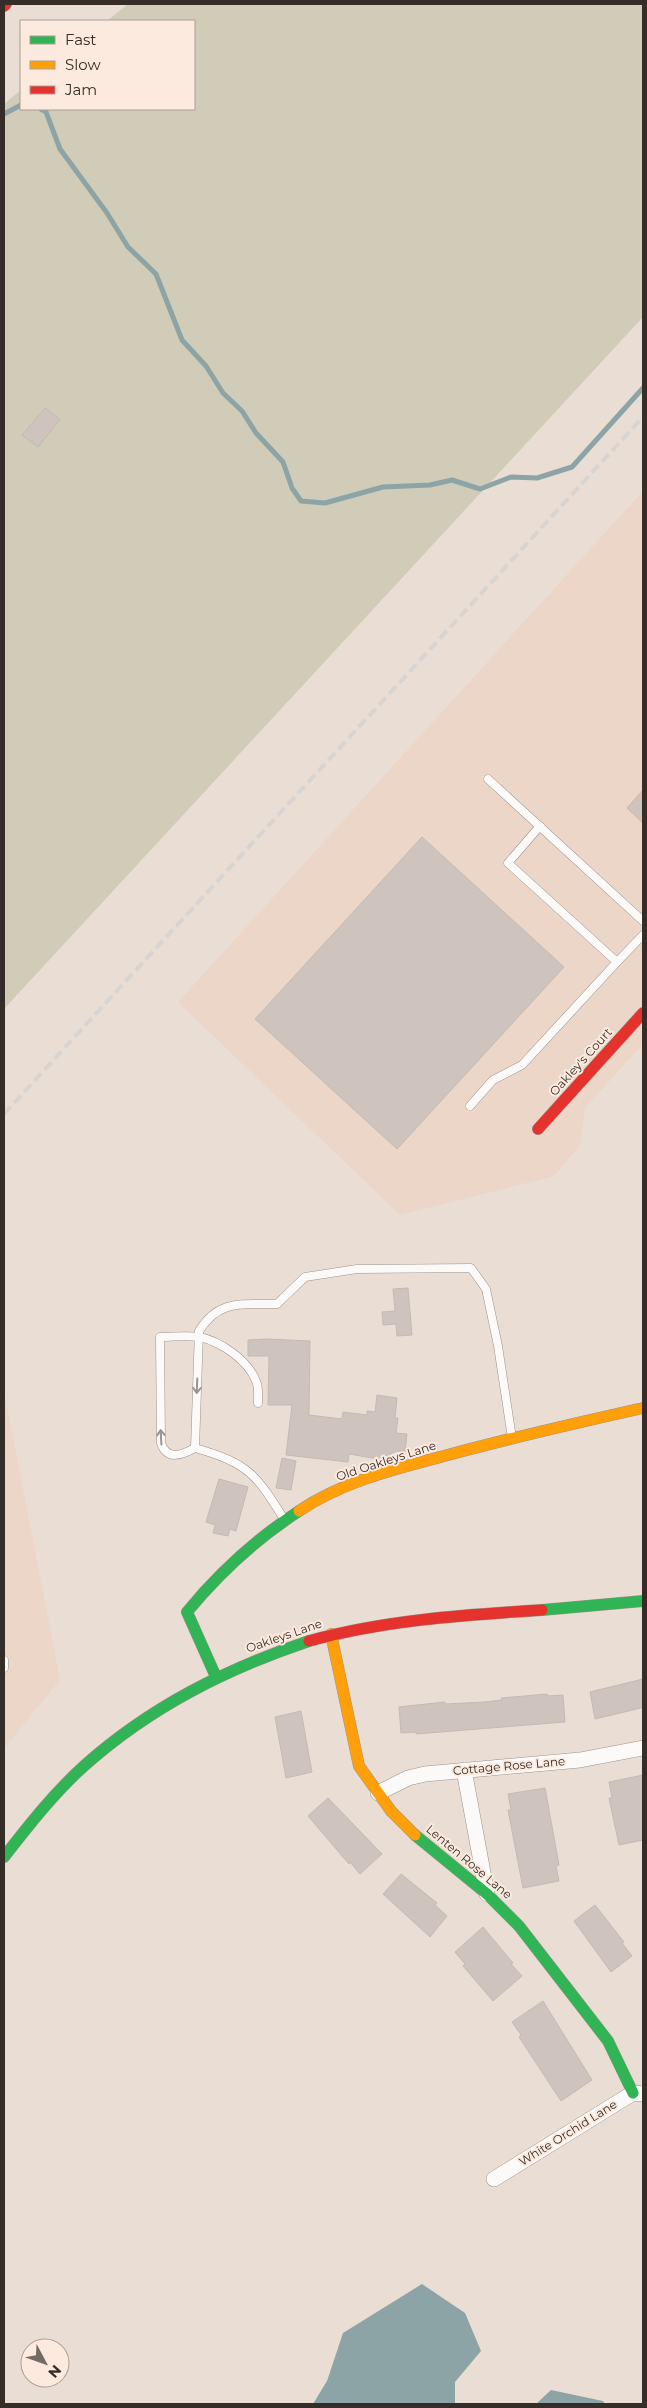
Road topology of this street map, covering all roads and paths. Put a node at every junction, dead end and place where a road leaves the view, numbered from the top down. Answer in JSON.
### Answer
{"nodes":[{"id":1,"x":488,"y":779,"type":"dead end"},
{"id":2,"x":540,"y":826,"type":"junction"},
{"id":3,"x":643,"y":921,"type":"edge"},
{"id":4,"x":643,"y":935,"type":"edge"},
{"id":5,"x":617,"y":962,"type":"junction"},
{"id":6,"x":643,"y":1013,"type":"edge"},
{"id":7,"x":470,"y":1106,"type":"dead end"},
{"id":8,"x":538,"y":1129,"type":"dead end"},
{"id":9,"x":199,"y":1337,"type":"junction"},
{"id":10,"x":258,"y":1404,"type":"dead end"},
{"id":11,"x":643,"y":1408,"type":"edge"},
{"id":12,"x":512,"y":1438,"type":"junction"},
{"id":13,"x":195,"y":1448,"type":"junction"},
{"id":14,"x":285,"y":1520,"type":"junction"},
{"id":15,"x":643,"y":1601,"type":"edge"},
{"id":16,"x":331,"y":1634,"type":"junction"},
{"id":17,"x":4,"y":1660,"type":"edge"},
{"id":18,"x":4,"y":1668,"type":"edge"},
{"id":19,"x":216,"y":1677,"type":"junction"},
{"id":20,"x":643,"y":1748,"type":"edge"},
{"id":21,"x":464,"y":1770,"type":"junction"},
{"id":22,"x":378,"y":1793,"type":"junction"},
{"id":23,"x":4,"y":1856,"type":"edge"},
{"id":24,"x":488,"y":1894,"type":"junction"},
{"id":25,"x":638,"y":2094,"type":"edge"},
{"id":26,"x":494,"y":2179,"type":"dead end"}],
"edges":[{"from":1,"to":2,"type":"lane"},
{"from":2,"to":3,"type":"lane"},
{"from":2,"to":5,"type":"lane"},
{"from":4,"to":5,"type":"lane"},
{"from":5,"to":7,"type":"lane"},
{"from":6,"to":8,"type":"street","name":"Oakley's Court"},
{"from":9,"to":10,"type":"lane"},
{"from":9,"to":12,"type":"lane"},
{"from":9,"to":13,"type":"lane","one_way":true},
{"from":13,"to":9,"type":"lane","one_way":true},
{"from":11,"to":12,"type":"street","name":"Old Oakleys Lane"},
{"from":12,"to":14,"type":"street","name":"Old Oakleys Lane"},
{"from":13,"to":14,"type":"lane"},
{"from":14,"to":19,"type":"street","name":"Old Oakleys Lane"},
{"from":15,"to":16,"type":"street","name":"Oakleys Lane"},
{"from":16,"to":19,"type":"street","name":"Oakleys Lane"},
{"from":16,"to":22,"type":"street","name":"Lenten Rose Lane"},
{"from":17,"to":18,"type":"lane"},
{"from":19,"to":23,"type":"street","name":"Oakleys Lane"},
{"from":20,"to":21,"type":"street","name":"Cottage Rose Lane"},
{"from":21,"to":22,"type":"street","name":"Cottage Rose Lane"},
{"from":21,"to":24,"type":"street"},
{"from":22,"to":24,"type":"street","name":"Lenten Rose Lane"},
{"from":24,"to":25,"type":"street","name":"Lenten Rose Lane"},
{"from":25,"to":26,"type":"street","name":"White Orchid Lane"}]}
